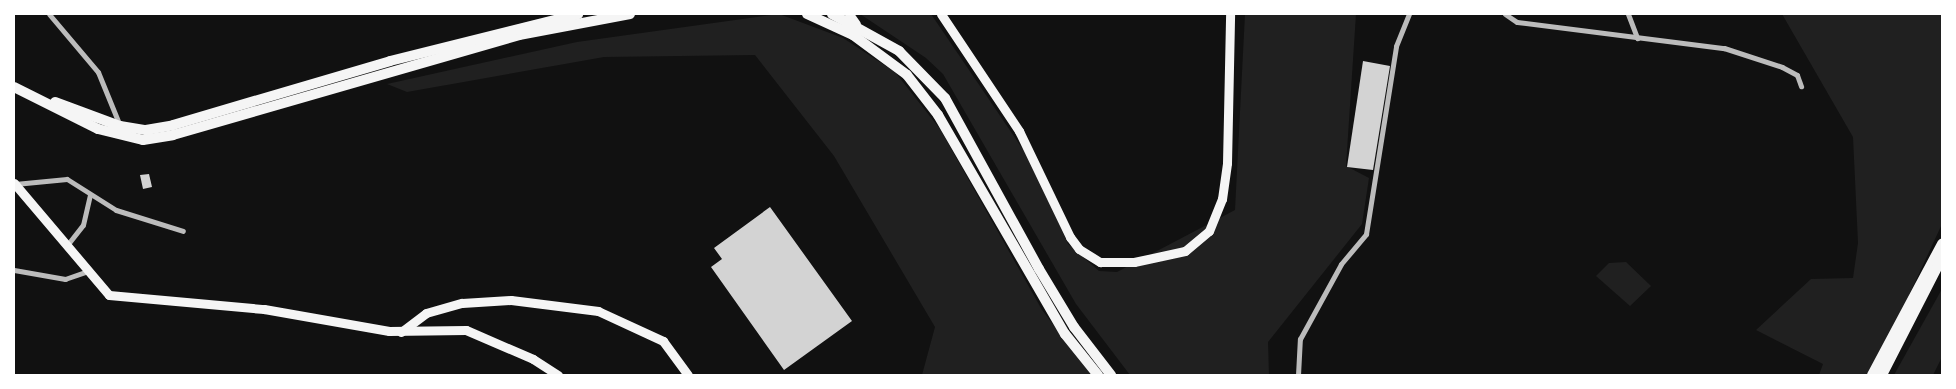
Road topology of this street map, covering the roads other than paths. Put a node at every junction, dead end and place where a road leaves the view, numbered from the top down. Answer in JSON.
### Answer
{"nodes":[{"id":1,"x":49,"y":14,"type":"edge"},
{"id":2,"x":578,"y":14,"type":"edge"},
{"id":3,"x":630,"y":14,"type":"edge"},
{"id":4,"x":807,"y":14,"type":"edge"},
{"id":5,"x":832,"y":14,"type":"edge"},
{"id":6,"x":849,"y":14,"type":"edge"},
{"id":7,"x":941,"y":14,"type":"edge"},
{"id":8,"x":1230,"y":14,"type":"edge"},
{"id":9,"x":1409,"y":14,"type":"edge"},
{"id":10,"x":1505,"y":14,"type":"edge"},
{"id":11,"x":1629,"y":14,"type":"edge"},
{"id":12,"x":856,"y":24,"type":"junction"},
{"id":13,"x":1637,"y":38,"type":"junction"},
{"id":14,"x":14,"y":80,"type":"edge"},
{"id":15,"x":1801,"y":86,"type":"dead end"},
{"id":16,"x":14,"y":88,"type":"edge"},
{"id":17,"x":120,"y":126,"type":"junction"},
{"id":18,"x":14,"y":184,"type":"edge"},
{"id":19,"x":90,"y":195,"type":"junction"},
{"id":20,"x":183,"y":231,"type":"dead end"},
{"id":21,"x":68,"y":244,"type":"junction"},
{"id":22,"x":1942,"y":244,"type":"edge"},
{"id":23,"x":1942,"y":258,"type":"edge"},
{"id":24,"x":14,"y":270,"type":"edge"},
{"id":25,"x":88,"y":271,"type":"junction"},
{"id":26,"x":401,"y":332,"type":"junction"},
{"id":27,"x":558,"y":375,"type":"edge"},
{"id":28,"x":688,"y":375,"type":"edge"},
{"id":29,"x":1098,"y":375,"type":"edge"},
{"id":30,"x":1112,"y":375,"type":"edge"},
{"id":31,"x":1298,"y":375,"type":"edge"},
{"id":32,"x":1872,"y":375,"type":"edge"},
{"id":33,"x":1882,"y":375,"type":"edge"}],
"edges":[{"from":1,"to":17,"type":"street"},
{"from":2,"to":17,"type":"highway"},
{"from":3,"to":16,"type":"highway"},
{"from":4,"to":29,"type":"highway"},
{"from":5,"to":12,"type":"highway"},
{"from":6,"to":12,"type":"main road"},
{"from":7,"to":8,"type":"main road"},
{"from":9,"to":31,"type":"street"},
{"from":10,"to":13,"type":"street"},
{"from":11,"to":13,"type":"street"},
{"from":12,"to":30,"type":"highway"},
{"from":13,"to":15,"type":"street"},
{"from":14,"to":17,"type":"highway"},
{"from":18,"to":19,"type":"street"},
{"from":18,"to":21,"type":"main road"},
{"from":19,"to":20,"type":"street"},
{"from":19,"to":21,"type":"street"},
{"from":21,"to":25,"type":"main road"},
{"from":22,"to":32,"type":"highway"},
{"from":23,"to":33,"type":"highway"},
{"from":24,"to":25,"type":"street"},
{"from":25,"to":26,"type":"main road"},
{"from":26,"to":27,"type":"main road"},
{"from":26,"to":28,"type":"main road"}]}
